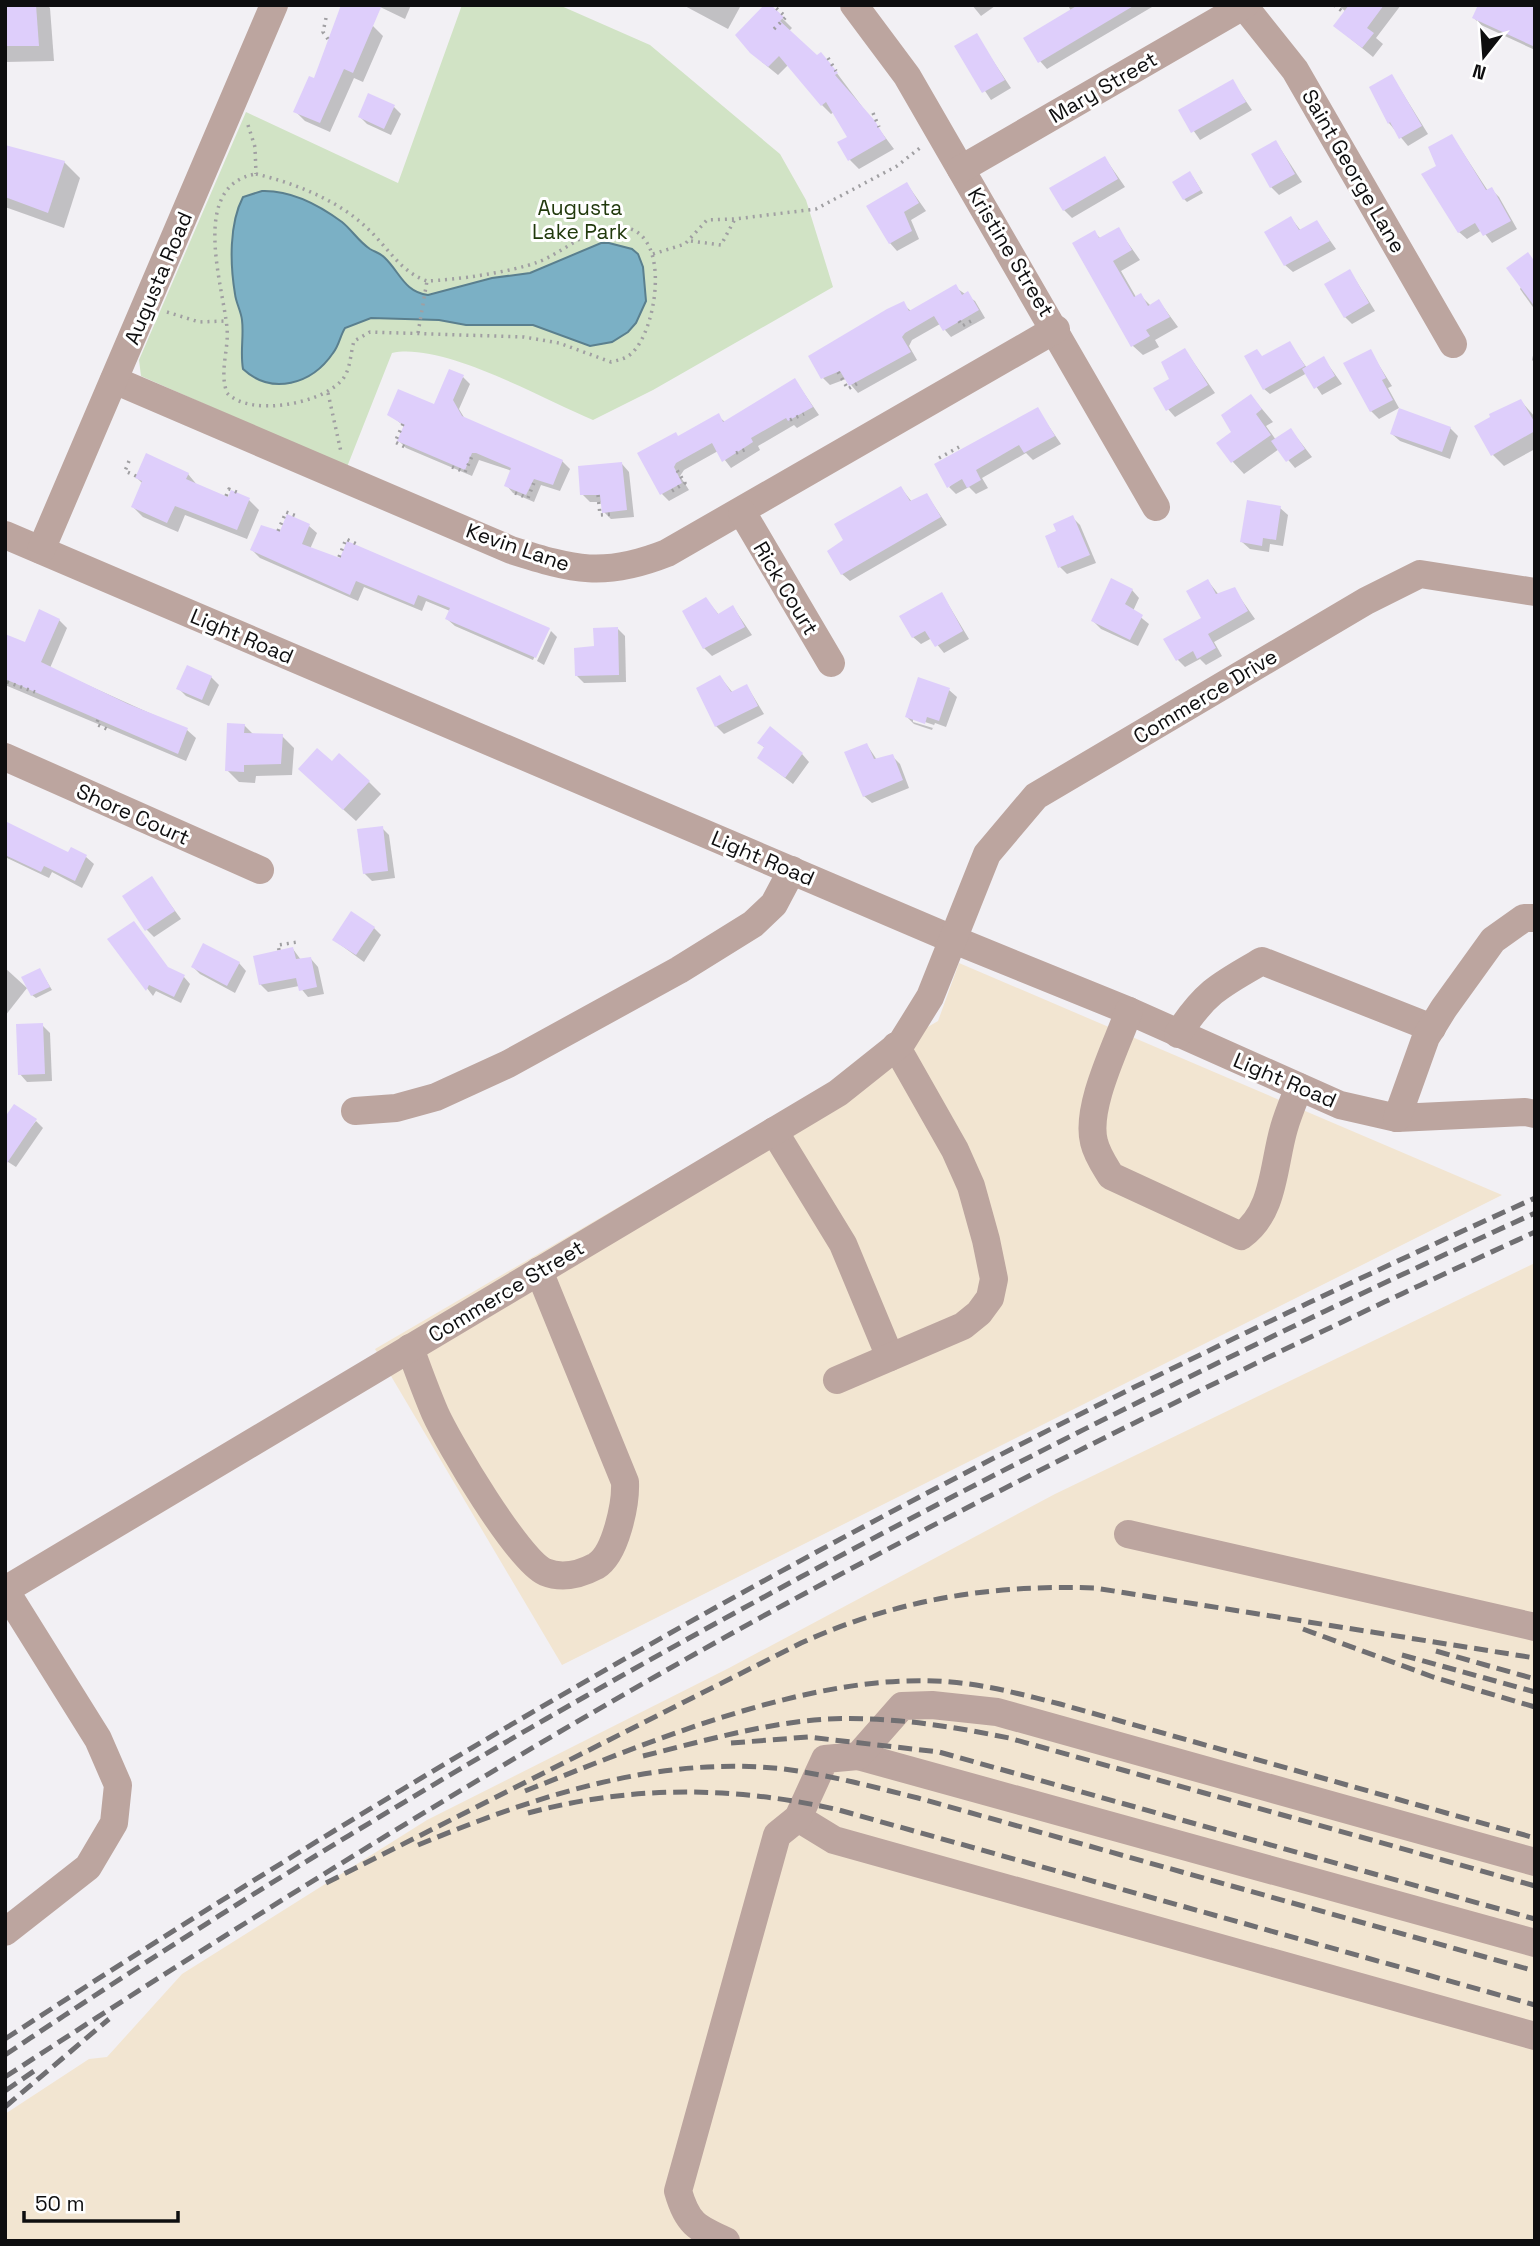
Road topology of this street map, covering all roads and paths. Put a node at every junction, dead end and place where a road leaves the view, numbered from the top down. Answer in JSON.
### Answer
{"nodes":[{"id":1,"x":274,"y":5,"type":"edge"},
{"id":2,"x":854,"y":5,"type":"edge"},
{"id":3,"x":1334,"y":5,"type":"edge"},
{"id":4,"x":774,"y":6,"type":"edge"},
{"id":5,"x":1245,"y":6,"type":"edge"},
{"id":6,"x":1342,"y":11,"type":"dead end"},
{"id":7,"x":326,"y":18,"type":"dead end"},
{"id":8,"x":774,"y":29,"type":"dead end"},
{"id":9,"x":330,"y":41,"type":"dead end"},
{"id":10,"x":828,"y":58,"type":"dead end"},
{"id":11,"x":836,"y":71,"type":"dead end"},
{"id":12,"x":873,"y":113,"type":"dead end"},
{"id":13,"x":244,"y":118,"type":"dead end"},
{"id":14,"x":879,"y":127,"type":"dead end"},
{"id":15,"x":923,"y":145,"type":"dead end"},
{"id":16,"x":961,"y":169,"type":"junction"},
{"id":17,"x":256,"y":174,"type":"junction"},
{"id":18,"x":735,"y":219,"type":"junction"},
{"id":19,"x":690,"y":241,"type":"junction"},
{"id":20,"x":652,"y":254,"type":"junction"},
{"id":21,"x":427,"y":281,"type":"junction"},
{"id":22,"x":162,"y":309,"type":"dead end"},
{"id":23,"x":973,"y":320,"type":"dead end"},
{"id":24,"x":226,"y":321,"type":"junction"},
{"id":25,"x":959,"y":321,"type":"dead end"},
{"id":26,"x":1056,"y":329,"type":"junction"},
{"id":27,"x":418,"y":333,"type":"junction"},
{"id":28,"x":1453,"y":344,"type":"dead end"},
{"id":29,"x":838,"y":372,"type":"dead end"},
{"id":30,"x":114,"y":380,"type":"junction"},
{"id":31,"x":860,"y":382,"type":"dead end"},
{"id":32,"x":328,"y":393,"type":"junction"},
{"id":33,"x":804,"y":414,"type":"dead end"},
{"id":34,"x":790,"y":420,"type":"dead end"},
{"id":35,"x":402,"y":424,"type":"dead end"},
{"id":36,"x":959,"y":447,"type":"dead end"},
{"id":37,"x":407,"y":448,"type":"dead end"},
{"id":38,"x":747,"y":449,"type":"dead end"},
{"id":39,"x":736,"y":453,"type":"dead end"},
{"id":40,"x":473,"y":454,"type":"dead end"},
{"id":41,"x":340,"y":458,"type":"dead end"},
{"id":42,"x":939,"y":458,"type":"dead end"},
{"id":43,"x":130,"y":461,"type":"dead end"},
{"id":44,"x":452,"y":467,"type":"dead end"},
{"id":45,"x":675,"y":467,"type":"dead end"},
{"id":46,"x":136,"y":476,"type":"dead end"},
{"id":47,"x":536,"y":480,"type":"dead end"},
{"id":48,"x":672,"y":491,"type":"dead end"},
{"id":49,"x":514,"y":493,"type":"dead end"},
{"id":50,"x":241,"y":494,"type":"dead end"},
{"id":51,"x":598,"y":495,"type":"dead end"},
{"id":52,"x":226,"y":496,"type":"dead end"},
{"id":53,"x":1156,"y":506,"type":"dead end"},
{"id":54,"x":742,"y":512,"type":"junction"},
{"id":55,"x":614,"y":514,"type":"dead end"},
{"id":56,"x":299,"y":517,"type":"dead end"},
{"id":57,"x":278,"y":531,"type":"dead end"},
{"id":58,"x":5,"y":535,"type":"edge"},
{"id":59,"x":359,"y":545,"type":"dead end"},
{"id":60,"x":41,"y":550,"type":"junction"},
{"id":61,"x":339,"y":557,"type":"dead end"},
{"id":62,"x":1535,"y":592,"type":"edge"},
{"id":63,"x":831,"y":663,"type":"dead end"},
{"id":64,"x":7,"y":682,"type":"dead end"},
{"id":65,"x":34,"y":692,"type":"dead end"},
{"id":66,"x":98,"y":720,"type":"dead end"},
{"id":67,"x":111,"y":731,"type":"dead end"},
{"id":68,"x":5,"y":757,"type":"edge"},
{"id":69,"x":260,"y":870,"type":"dead end"},
{"id":70,"x":792,"y":870,"type":"junction"},
{"id":71,"x":1535,"y":918,"type":"edge"},
{"id":72,"x":952,"y":939,"type":"junction"},
{"id":73,"x":298,"y":942,"type":"dead end"},
{"id":74,"x":279,"y":950,"type":"dead end"},
{"id":75,"x":1129,"y":1011,"type":"junction"},
{"id":76,"x":1432,"y":1028,"type":"junction"},
{"id":77,"x":1178,"y":1034,"type":"junction"},
{"id":78,"x":896,"y":1046,"type":"junction"},
{"id":79,"x":1299,"y":1087,"type":"junction"},
{"id":80,"x":1529,"y":1106,"type":"edge"},
{"id":81,"x":355,"y":1111,"type":"dead end"},
{"id":82,"x":1397,"y":1118,"type":"junction"},
{"id":83,"x":774,"y":1131,"type":"junction"},
{"id":84,"x":539,"y":1271,"type":"junction"},
{"id":85,"x":410,"y":1348,"type":"junction"},
{"id":86,"x":890,"y":1357,"type":"junction"},
{"id":87,"x":837,"y":1380,"type":"dead end"},
{"id":88,"x":1128,"y":1534,"type":"dead end"},
{"id":89,"x":5,"y":1590,"type":"edge"},
{"id":90,"x":1535,"y":1627,"type":"edge"},
{"id":91,"x":858,"y":1756,"type":"junction"},
{"id":92,"x":798,"y":1818,"type":"junction"},
{"id":93,"x":1535,"y":1862,"type":"edge"},
{"id":94,"x":5,"y":1932,"type":"edge"},
{"id":95,"x":1535,"y":1943,"type":"edge"},
{"id":96,"x":1535,"y":2036,"type":"edge"},
{"id":97,"x":726,"y":2241,"type":"edge"}],
"edges":[{"from":1,"to":30,"type":"street","name":"Augusta Road"},
{"from":2,"to":16,"type":"street","name":"Kristine Street"},
{"from":3,"to":6,"type":"path"},
{"from":4,"to":8,"type":"path"},
{"from":5,"to":16,"type":"street","name":"Mary Street"},
{"from":5,"to":28,"type":"street","name":"Saint George Lane"},
{"from":7,"to":9,"type":"path"},
{"from":10,"to":11,"type":"path"},
{"from":12,"to":14,"type":"path"},
{"from":13,"to":17,"type":"path"},
{"from":15,"to":18,"type":"path"},
{"from":16,"to":26,"type":"street","name":"Kristine Street"},
{"from":17,"to":21,"type":"path"},
{"from":17,"to":24,"type":"path"},
{"from":18,"to":19,"type":"path"},
{"from":18,"to":19,"type":"path"},
{"from":19,"to":20,"type":"path"},
{"from":20,"to":21,"type":"path"},
{"from":20,"to":27,"type":"path"},
{"from":21,"to":27,"type":"path"},
{"from":22,"to":24,"type":"path"},
{"from":23,"to":25,"type":"path"},
{"from":24,"to":32,"type":"path"},
{"from":26,"to":53,"type":"street","name":"Kristine Street"},
{"from":26,"to":54,"type":"street","name":"Kevin Lane"},
{"from":27,"to":32,"type":"path"},
{"from":29,"to":31,"type":"path"},
{"from":30,"to":54,"type":"street","name":"Kevin Lane"},
{"from":30,"to":60,"type":"street","name":"Augusta Road"},
{"from":32,"to":41,"type":"path"},
{"from":33,"to":34,"type":"path"},
{"from":35,"to":37,"type":"path"},
{"from":36,"to":42,"type":"path"},
{"from":38,"to":39,"type":"path"},
{"from":40,"to":44,"type":"path"},
{"from":43,"to":46,"type":"path"},
{"from":45,"to":48,"type":"path"},
{"from":47,"to":49,"type":"path"},
{"from":50,"to":52,"type":"path"},
{"from":51,"to":55,"type":"path"},
{"from":54,"to":63,"type":"street","name":"Rick Court"},
{"from":56,"to":57,"type":"path"},
{"from":58,"to":60,"type":"street","name":"Light Road"},
{"from":59,"to":61,"type":"path"},
{"from":60,"to":70,"type":"street","name":"Light Road"},
{"from":62,"to":72,"type":"street","name":"Commerce Drive"},
{"from":64,"to":65,"type":"path"},
{"from":66,"to":67,"type":"path"},
{"from":68,"to":69,"type":"street","name":"Shore Court"},
{"from":70,"to":72,"type":"street","name":"Light Road"},
{"from":70,"to":81,"type":"street"},
{"from":71,"to":76,"type":"street"},
{"from":72,"to":75,"type":"street","name":"Light Road"},
{"from":72,"to":78,"type":"street","name":"Commerce Street"},
{"from":73,"to":74,"type":"path"},
{"from":75,"to":77,"type":"street","name":"Light Road"},
{"from":75,"to":79,"type":"street"},
{"from":76,"to":77,"type":"street"},
{"from":76,"to":82,"type":"street"},
{"from":77,"to":79,"type":"street","name":"Light Road"},
{"from":78,"to":83,"type":"street","name":"Commerce Street"},
{"from":78,"to":86,"type":"street"},
{"from":79,"to":82,"type":"street","name":"Light Road"},
{"from":80,"to":82,"type":"street","name":"Light Road"},
{"from":83,"to":84,"type":"street","name":"Commerce Street"},
{"from":83,"to":86,"type":"street"},
{"from":84,"to":85,"type":"street","name":"Commerce Street"},
{"from":84,"to":85,"type":"street"},
{"from":85,"to":89,"type":"street","name":"Commerce Street"},
{"from":86,"to":87,"type":"street"},
{"from":88,"to":90,"type":"street"},
{"from":89,"to":94,"type":"street"},
{"from":91,"to":92,"type":"street"},
{"from":91,"to":93,"type":"street"},
{"from":91,"to":95,"type":"street"},
{"from":92,"to":96,"type":"street"},
{"from":92,"to":97,"type":"street"}]}
